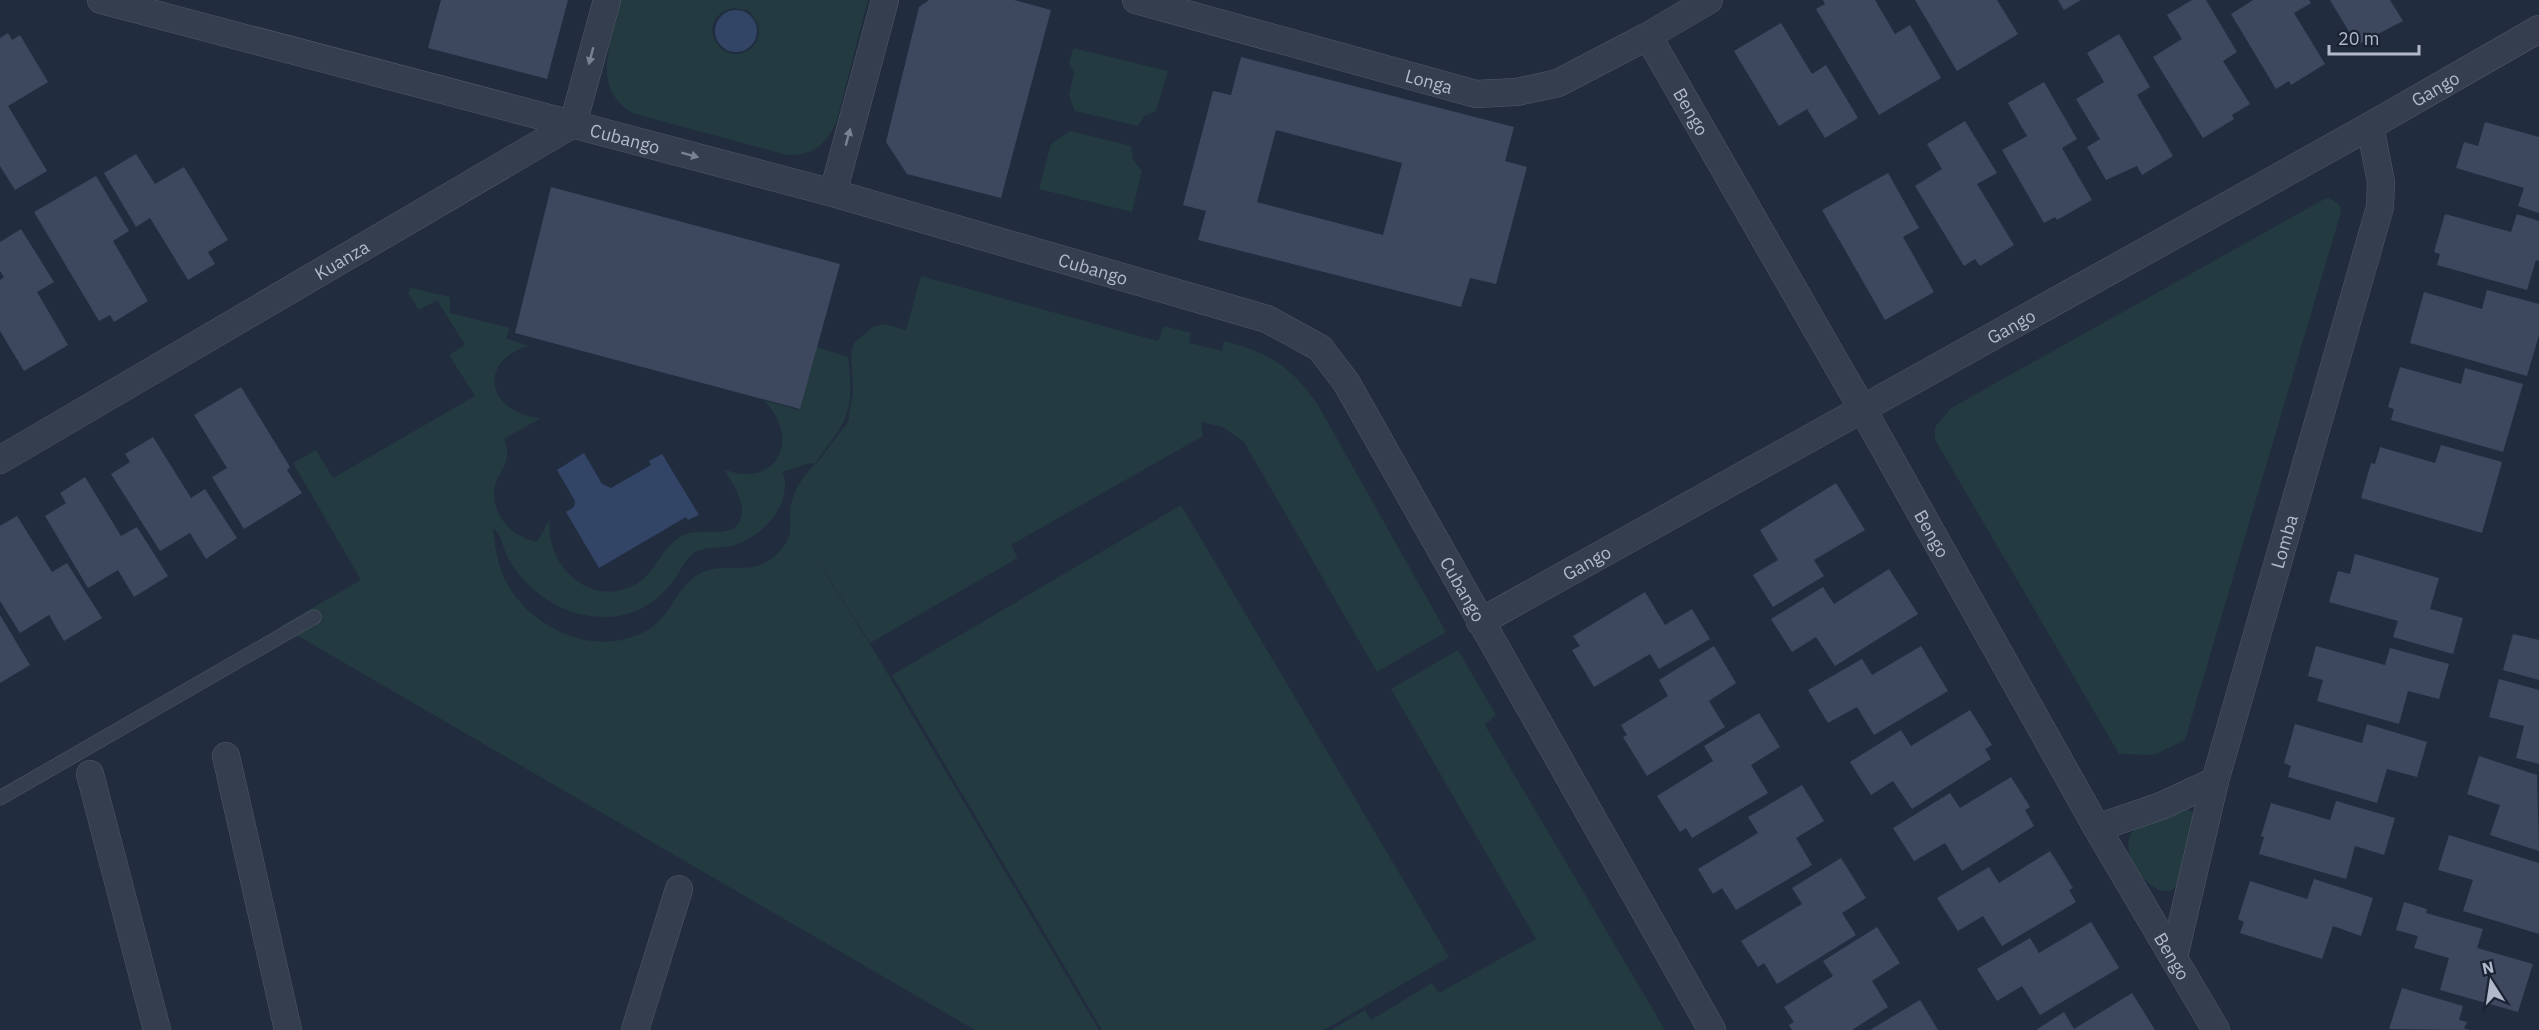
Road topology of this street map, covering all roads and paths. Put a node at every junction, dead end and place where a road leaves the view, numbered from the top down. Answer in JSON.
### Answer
{"nodes":[{"id":1,"x":101,"y":0,"type":"edge"},
{"id":2,"x":607,"y":0,"type":"edge"},
{"id":3,"x":885,"y":0,"type":"edge"},
{"id":4,"x":1136,"y":0,"type":"edge"},
{"id":5,"x":1709,"y":0,"type":"edge"},
{"id":6,"x":1214,"y":10,"type":"edge"},
{"id":7,"x":2539,"y":29,"type":"edge"},
{"id":8,"x":1648,"y":36,"type":"junction"},
{"id":9,"x":573,"y":124,"type":"junction"},
{"id":10,"x":2370,"y":126,"type":"junction"},
{"id":11,"x":833,"y":193,"type":"junction"},
{"id":12,"x":1863,"y":410,"type":"junction"},
{"id":13,"x":0,"y":460,"type":"edge"},
{"id":14,"x":314,"y":617,"type":"dead end"},
{"id":15,"x":1480,"y":622,"type":"junction"},
{"id":16,"x":226,"y":756,"type":"dead end"},
{"id":17,"x":90,"y":774,"type":"dead end"},
{"id":18,"x":2215,"y":781,"type":"junction"},
{"id":19,"x":0,"y":798,"type":"edge"},
{"id":20,"x":2097,"y":828,"type":"junction"},
{"id":21,"x":679,"y":889,"type":"dead end"},
{"id":22,"x":2174,"y":957,"type":"junction"},
{"id":23,"x":157,"y":1030,"type":"edge"},
{"id":24,"x":288,"y":1030,"type":"edge"},
{"id":25,"x":635,"y":1030,"type":"edge"},
{"id":26,"x":1712,"y":1030,"type":"edge"},
{"id":27,"x":2216,"y":1030,"type":"edge"}],
"edges":[{"from":1,"to":9,"type":"street","name":"Cubango"},
{"from":2,"to":9,"type":"street","one_way":true},
{"from":11,"to":3,"type":"street","one_way":true},
{"from":4,"to":6,"type":"street","name":"Longa"},
{"from":5,"to":8,"type":"street","name":"Longa"},
{"from":6,"to":8,"type":"street","name":"Longa"},
{"from":7,"to":10,"type":"street","name":"Gango"},
{"from":8,"to":12,"type":"street","name":"Bengo"},
{"from":9,"to":11,"type":"street","name":"Cubango","one_way":true},
{"from":9,"to":13,"type":"street","name":"Kuanza"},
{"from":10,"to":12,"type":"street","name":"Gango"},
{"from":10,"to":18,"type":"street","name":"Lomba"},
{"from":11,"to":15,"type":"street","name":"Cubango"},
{"from":12,"to":15,"type":"street","name":"Gango"},
{"from":12,"to":20,"type":"street","name":"Bengo"},
{"from":14,"to":19,"type":"lane"},
{"from":15,"to":26,"type":"street","name":"Cubango"},
{"from":16,"to":24,"type":"street"},
{"from":17,"to":23,"type":"street"},
{"from":18,"to":20,"type":"street"},
{"from":18,"to":22,"type":"street","name":"Lomba"},
{"from":20,"to":22,"type":"street","name":"Bengo"},
{"from":21,"to":25,"type":"street"},
{"from":22,"to":27,"type":"street","name":"Bengo"}]}
